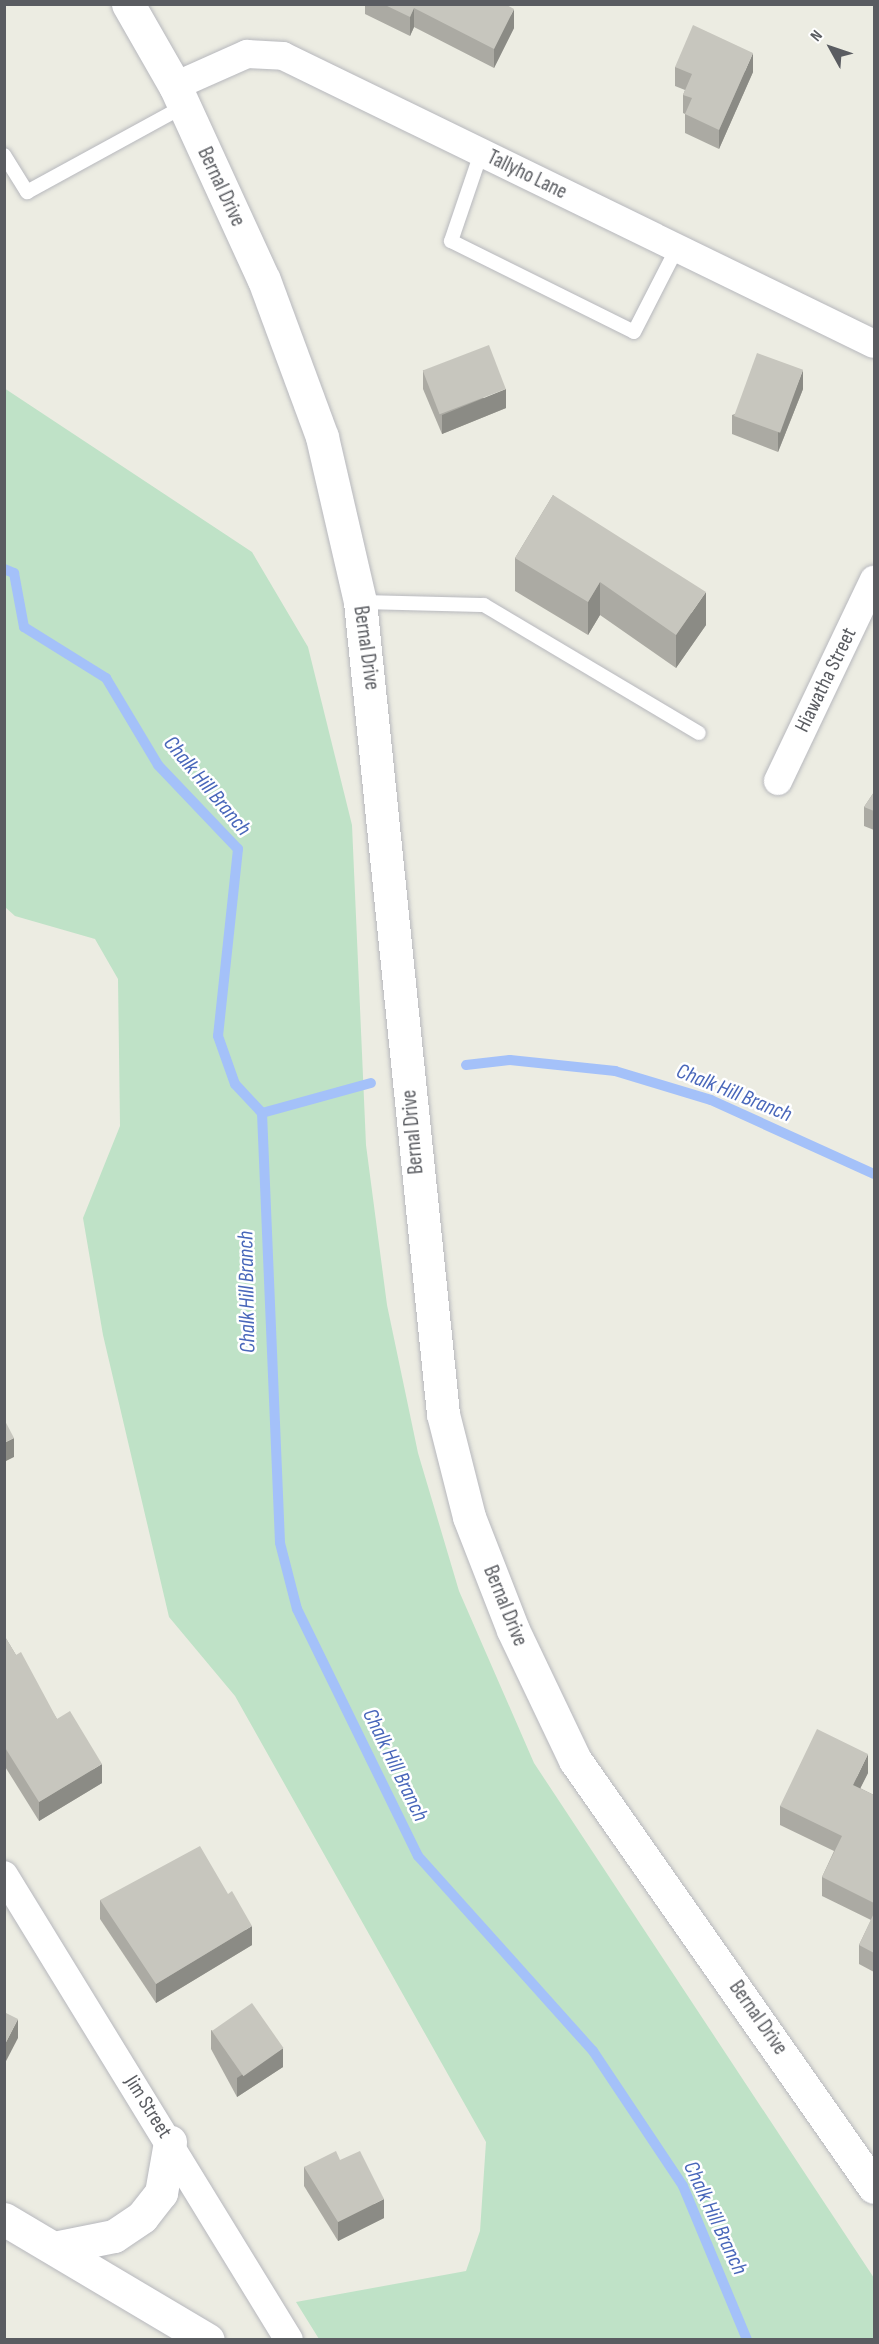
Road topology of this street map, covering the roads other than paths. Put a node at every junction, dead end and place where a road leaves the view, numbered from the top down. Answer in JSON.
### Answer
{"nodes":[{"id":1,"x":128,"y":4,"type":"edge"},
{"id":2,"x":179,"y":96,"type":"junction"},
{"id":3,"x":482,"y":153,"type":"junction"},
{"id":4,"x":4,"y":155,"type":"edge"},
{"id":5,"x":678,"y":248,"type":"junction"},
{"id":6,"x":874,"y":344,"type":"edge"},
{"id":7,"x":874,"y":580,"type":"edge"},
{"id":8,"x":360,"y":602,"type":"junction"},
{"id":9,"x":699,"y":733,"type":"dead end"},
{"id":10,"x":778,"y":781,"type":"dead end"},
{"id":11,"x":4,"y":1875,"type":"edge"},
{"id":12,"x":170,"y":2142,"type":"junction"},
{"id":13,"x":874,"y":2187,"type":"edge"},
{"id":14,"x":4,"y":2219,"type":"edge"},
{"id":15,"x":54,"y":2248,"type":"junction"},
{"id":16,"x":208,"y":2340,"type":"edge"},
{"id":17,"x":289,"y":2340,"type":"edge"}],
"edges":[{"from":1,"to":2,"type":"street","name":"Bernal Drive"},
{"from":2,"to":3,"type":"street","name":"Tallyho Lane"},
{"from":2,"to":4,"type":"lane"},
{"from":2,"to":8,"type":"street","name":"Bernal Drive"},
{"from":3,"to":5,"type":"street","name":"Tallyho Lane"},
{"from":3,"to":5,"type":"lane"},
{"from":5,"to":6,"type":"street","name":"Tallyho Lane"},
{"from":7,"to":10,"type":"street","name":"Hiawatha Street"},
{"from":8,"to":9,"type":"lane"},
{"from":8,"to":13,"type":"street","name":"Bernal Drive"},
{"from":11,"to":12,"type":"street","name":"Jim Street"},
{"from":12,"to":15,"type":"street"},
{"from":12,"to":17,"type":"street","name":"Jim Street"},
{"from":14,"to":15,"type":"street"},
{"from":15,"to":16,"type":"street"}]}
